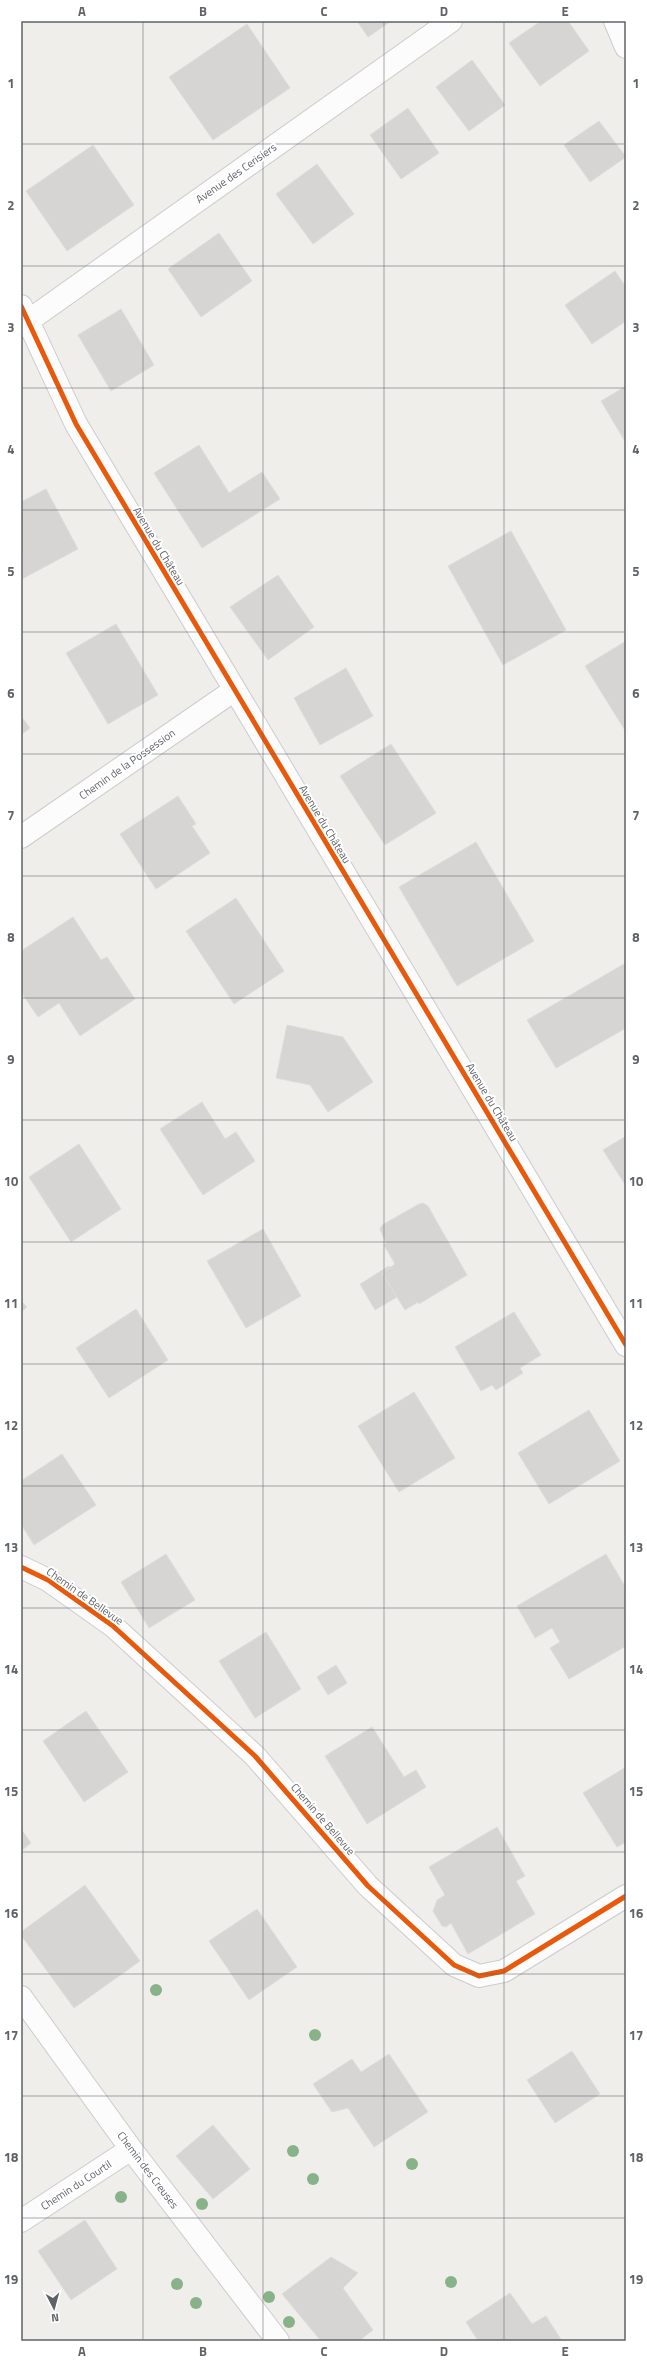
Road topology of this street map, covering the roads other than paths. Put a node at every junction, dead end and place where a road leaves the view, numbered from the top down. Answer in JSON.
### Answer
{"nodes":[{"id":1,"x":451,"y":21,"type":"edge"},
{"id":2,"x":615,"y":21,"type":"edge"},
{"id":3,"x":626,"y":47,"type":"edge"},
{"id":4,"x":23,"y":318,"type":"edge"},
{"id":5,"x":233,"y":691,"type":"junction"},
{"id":6,"x":21,"y":837,"type":"edge"},
{"id":7,"x":626,"y":1345,"type":"edge"},
{"id":8,"x":21,"y":1567,"type":"edge"},
{"id":9,"x":626,"y":1896,"type":"edge"},
{"id":10,"x":21,"y":1997,"type":"edge"},
{"id":11,"x":131,"y":2149,"type":"junction"},
{"id":12,"x":21,"y":2221,"type":"edge"},
{"id":13,"x":278,"y":2341,"type":"edge"}],
"edges":[{"from":1,"to":4,"type":"street","name":"Avenue des Cerisiers"},
{"from":2,"to":3,"type":"street"},
{"from":4,"to":5,"type":"street","name":"Avenue du Château"},
{"from":5,"to":6,"type":"street","name":"Chemin de la Possession"},
{"from":5,"to":7,"type":"street","name":"Avenue du Château"},
{"from":8,"to":9,"type":"street","name":"Chemin de Bellevue"},
{"from":10,"to":11,"type":"street","name":"Chemin des Creuses"},
{"from":11,"to":12,"type":"street","name":"Chemin du Courtil"},
{"from":11,"to":13,"type":"street","name":"Chemin des Creuses"}]}
